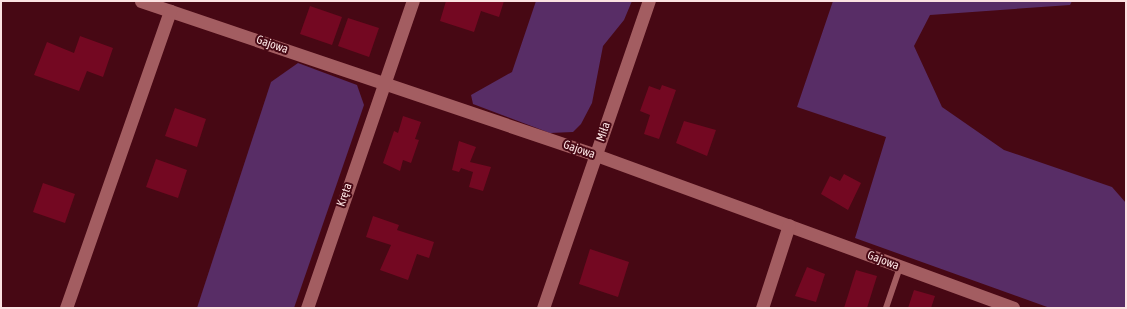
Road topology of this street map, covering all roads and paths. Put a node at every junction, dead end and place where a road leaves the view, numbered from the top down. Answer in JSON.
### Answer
{"nodes":[{"id":1,"x":142,"y":1,"type":"edge"},
{"id":2,"x":413,"y":1,"type":"edge"},
{"id":3,"x":649,"y":1,"type":"edge"},
{"id":4,"x":170,"y":11,"type":"junction"},
{"id":5,"x":384,"y":83,"type":"junction"},
{"id":6,"x":596,"y":156,"type":"junction"},
{"id":7,"x":789,"y":225,"type":"junction"},
{"id":8,"x":900,"y":268,"type":"junction"},
{"id":9,"x":66,"y":308,"type":"edge"},
{"id":10,"x":307,"y":308,"type":"edge"},
{"id":11,"x":543,"y":308,"type":"edge"},
{"id":12,"x":762,"y":308,"type":"edge"},
{"id":13,"x":886,"y":308,"type":"edge"},
{"id":14,"x":1013,"y":308,"type":"edge"}],
"edges":[{"from":1,"to":4,"type":"street","name":"Gajowa"},
{"from":2,"to":5,"type":"street","name":"Kręta"},
{"from":3,"to":6,"type":"street","name":"Miła"},
{"from":4,"to":5,"type":"street","name":"Gajowa"},
{"from":4,"to":9,"type":"street"},
{"from":5,"to":6,"type":"street","name":"Gajowa"},
{"from":5,"to":10,"type":"street","name":"Kręta"},
{"from":6,"to":7,"type":"street","name":"Gajowa"},
{"from":6,"to":11,"type":"street","name":"Miła"},
{"from":7,"to":8,"type":"street","name":"Gajowa"},
{"from":7,"to":12,"type":"street"},
{"from":8,"to":13,"type":"lane"},
{"from":8,"to":14,"type":"street","name":"Gajowa"}]}
